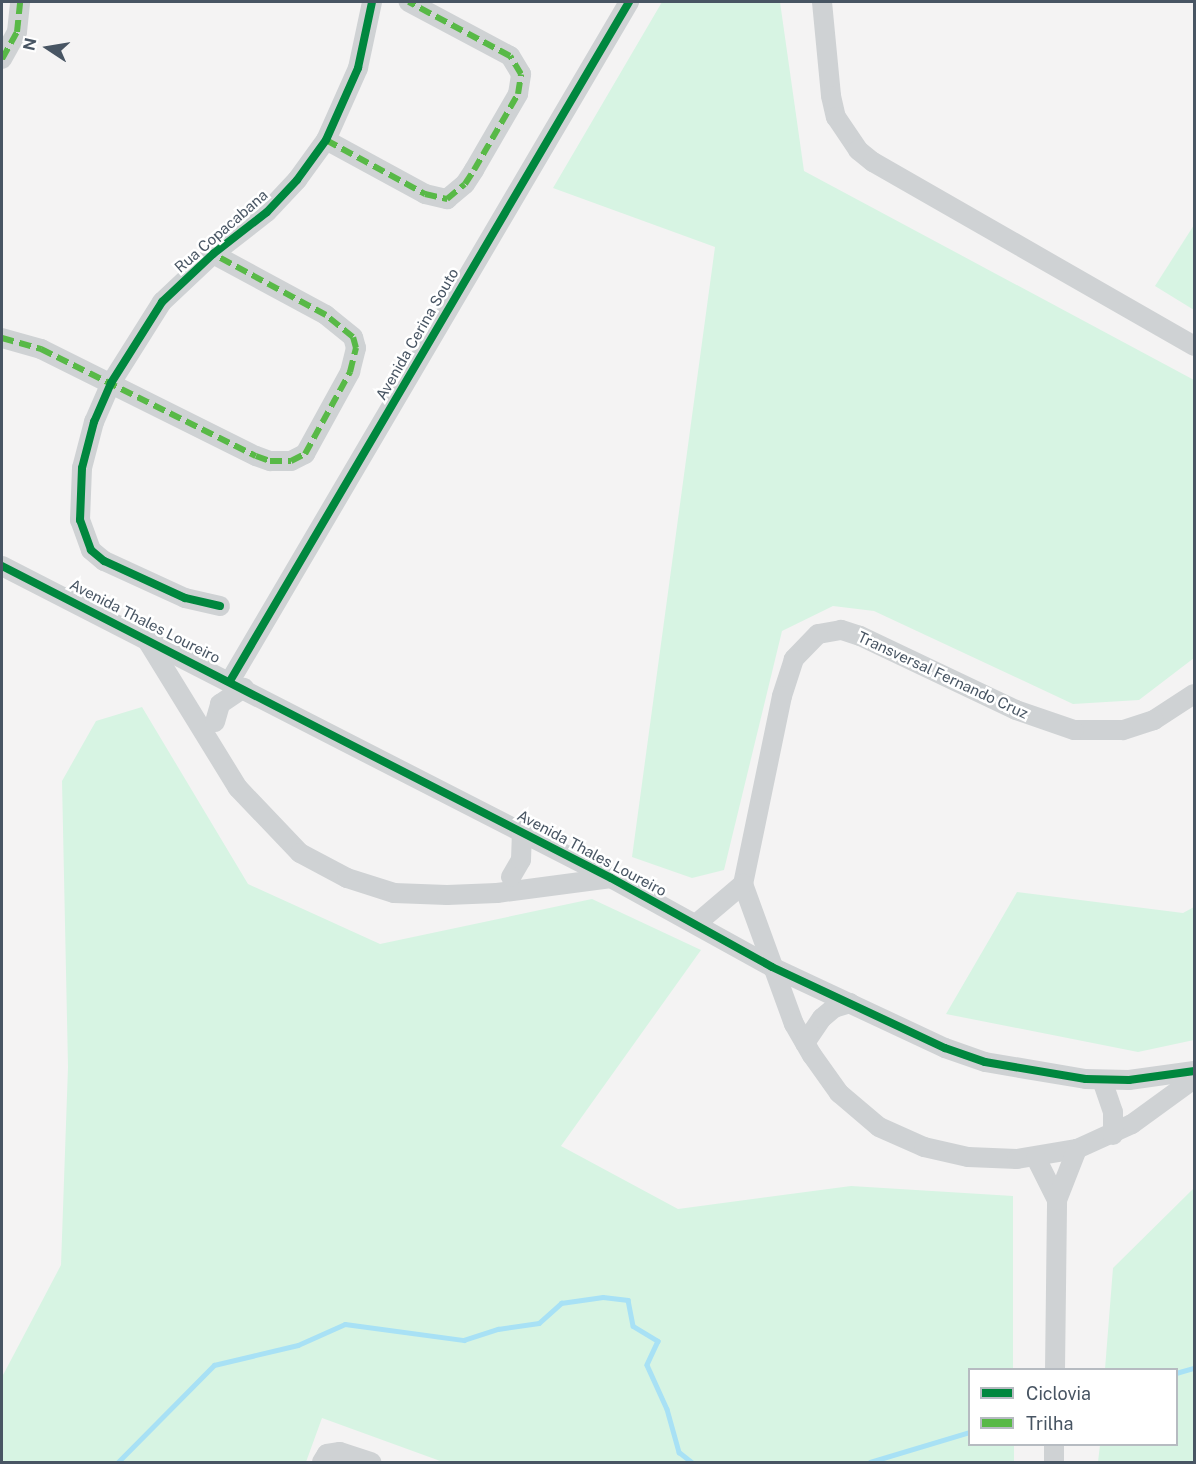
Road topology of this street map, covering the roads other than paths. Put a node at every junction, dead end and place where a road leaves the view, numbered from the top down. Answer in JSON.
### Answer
{"nodes":[{"id":1,"x":20,"y":2,"type":"edge"},
{"id":2,"x":372,"y":2,"type":"edge"},
{"id":3,"x":409,"y":2,"type":"edge"},
{"id":4,"x":629,"y":2,"type":"edge"},
{"id":5,"x":822,"y":2,"type":"edge"},
{"id":6,"x":2,"y":60,"type":"edge"},
{"id":7,"x":326,"y":140,"type":"junction"},
{"id":8,"x":213,"y":254,"type":"junction"},
{"id":9,"x":2,"y":338,"type":"edge"},
{"id":10,"x":1194,"y":346,"type":"edge"},
{"id":11,"x":111,"y":383,"type":"junction"},
{"id":12,"x":2,"y":566,"type":"edge"},
{"id":13,"x":220,"y":606,"type":"dead end"},
{"id":14,"x":144,"y":635,"type":"junction"},
{"id":15,"x":237,"y":684,"type":"junction"},
{"id":16,"x":1194,"y":694,"type":"edge"},
{"id":17,"x":215,"y":722,"type":"dead end"},
{"id":18,"x":522,"y":832,"type":"junction"},
{"id":19,"x":511,"y":877,"type":"dead end"},
{"id":20,"x":611,"y":878,"type":"junction"},
{"id":21,"x":743,"y":884,"type":"junction"},
{"id":22,"x":696,"y":924,"type":"junction"},
{"id":23,"x":772,"y":967,"type":"junction"},
{"id":24,"x":850,"y":1003,"type":"junction"},
{"id":25,"x":808,"y":1037,"type":"junction"},
{"id":26,"x":1194,"y":1071,"type":"edge"},
{"id":27,"x":1194,"y":1079,"type":"edge"},
{"id":28,"x":1102,"y":1080,"type":"junction"},
{"id":29,"x":1113,"y":1135,"type":"junction"},
{"id":30,"x":1077,"y":1149,"type":"junction"},
{"id":31,"x":1036,"y":1158,"type":"junction"},
{"id":32,"x":1057,"y":1200,"type":"junction"},
{"id":33,"x":1054,"y":1368,"type":"edge"},
{"id":34,"x":1054,"y":1446,"type":"edge"},
{"id":35,"x":322,"y":1462,"type":"edge"},
{"id":36,"x":371,"y":1462,"type":"edge"},
{"id":37,"x":1054,"y":1462,"type":"edge"}],
"edges":[{"from":1,"to":6,"type":"street"},
{"from":2,"to":7,"type":"street","name":"Rua Copacabana"},
{"from":3,"to":7,"type":"street"},
{"from":4,"to":15,"type":"street","name":"Avenida Cerina Souto"},
{"from":5,"to":10,"type":"street"},
{"from":7,"to":8,"type":"street","name":"Rua Copacabana"},
{"from":8,"to":11,"type":"street","name":"Rua Copacabana"},
{"from":8,"to":11,"type":"street"},
{"from":9,"to":11,"type":"street"},
{"from":11,"to":13,"type":"street","name":"Rua Copacabana"},
{"from":12,"to":14,"type":"street","name":"Avenida Thales Loureiro"},
{"from":14,"to":15,"type":"street","name":"Avenida Thales Loureiro"},
{"from":14,"to":20,"type":"street"},
{"from":15,"to":17,"type":"street"},
{"from":15,"to":18,"type":"street","name":"Avenida Thales Loureiro"},
{"from":16,"to":21,"type":"street","name":"Transversal Fernando Cruz"},
{"from":18,"to":19,"type":"street"},
{"from":18,"to":20,"type":"street","name":"Avenida Thales Loureiro"},
{"from":20,"to":22,"type":"street","name":"Avenida Thales Loureiro"},
{"from":21,"to":22,"type":"street"},
{"from":21,"to":23,"type":"street"},
{"from":22,"to":23,"type":"street","name":"Avenida Thales Loureiro"},
{"from":23,"to":24,"type":"street","name":"Avenida Thales Loureiro"},
{"from":23,"to":25,"type":"street"},
{"from":24,"to":25,"type":"street"},
{"from":24,"to":28,"type":"street","name":"Avenida Thales Loureiro"},
{"from":25,"to":31,"type":"street"},
{"from":26,"to":28,"type":"street","name":"Avenida Thales Loureiro"},
{"from":27,"to":29,"type":"street"},
{"from":28,"to":29,"type":"street"},
{"from":29,"to":30,"type":"street"},
{"from":30,"to":31,"type":"street"},
{"from":30,"to":32,"type":"street"},
{"from":31,"to":32,"type":"street"},
{"from":32,"to":33,"type":"street"},
{"from":34,"to":37,"type":"street"},
{"from":35,"to":36,"type":"street"}]}
